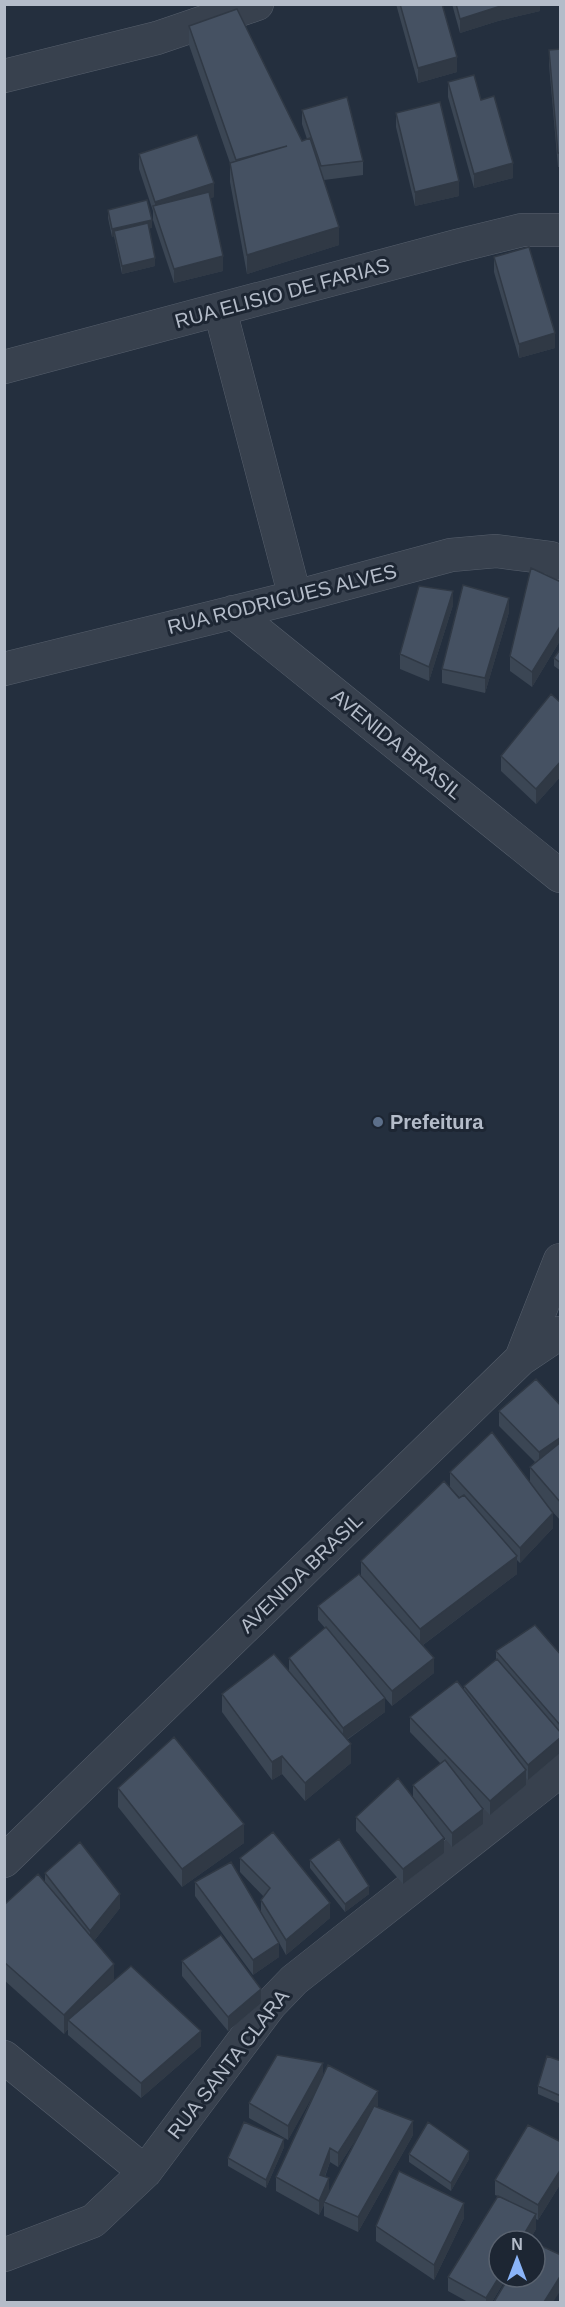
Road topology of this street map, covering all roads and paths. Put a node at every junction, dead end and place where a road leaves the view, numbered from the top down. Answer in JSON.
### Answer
{"nodes":[{"id":1,"x":257,"y":4,"type":"edge"},
{"id":2,"x":4,"y":76,"type":"edge"},
{"id":3,"x":561,"y":230,"type":"edge"},
{"id":4,"x":220,"y":310,"type":"junction"},
{"id":5,"x":4,"y":367,"type":"edge"},
{"id":6,"x":561,"y":563,"type":"edge"},
{"id":7,"x":295,"y":597,"type":"junction"},
{"id":8,"x":233,"y":612,"type":"junction"},
{"id":9,"x":4,"y":669,"type":"edge"},
{"id":10,"x":561,"y":876,"type":"edge"},
{"id":11,"x":561,"y":1260,"type":"edge"},
{"id":12,"x":561,"y":1333,"type":"edge"},
{"id":13,"x":521,"y":1359,"type":"junction"},
{"id":14,"x":561,"y":1768,"type":"edge"},
{"id":15,"x":4,"y":1861,"type":"edge"},
{"id":16,"x":4,"y":2057,"type":"edge"},
{"id":17,"x":145,"y":2172,"type":"junction"},
{"id":18,"x":4,"y":2255,"type":"edge"}],
"edges":[{"from":1,"to":2,"type":"street"},
{"from":3,"to":4,"type":"street","name":"RUA ELISIO DE FARIAS"},
{"from":4,"to":5,"type":"street","name":"RUA ELISIO DE FARIAS"},
{"from":4,"to":7,"type":"street"},
{"from":6,"to":7,"type":"street","name":"RUA RODRIGUES ALVES"},
{"from":7,"to":8,"type":"street","name":"RUA RODRIGUES ALVES"},
{"from":8,"to":9,"type":"street","name":"RUA RODRIGUES ALVES"},
{"from":8,"to":10,"type":"street","name":"AVENIDA BRASIL"},
{"from":11,"to":13,"type":"street","name":"AVENIDA BRASIL"},
{"from":12,"to":13,"type":"street"},
{"from":13,"to":15,"type":"street","name":"AVENIDA BRASIL"},
{"from":14,"to":17,"type":"street","name":"RUA SANTA CLARA"},
{"from":16,"to":17,"type":"street"},
{"from":17,"to":18,"type":"street","name":"RUA SANTA CLARA"}]}
